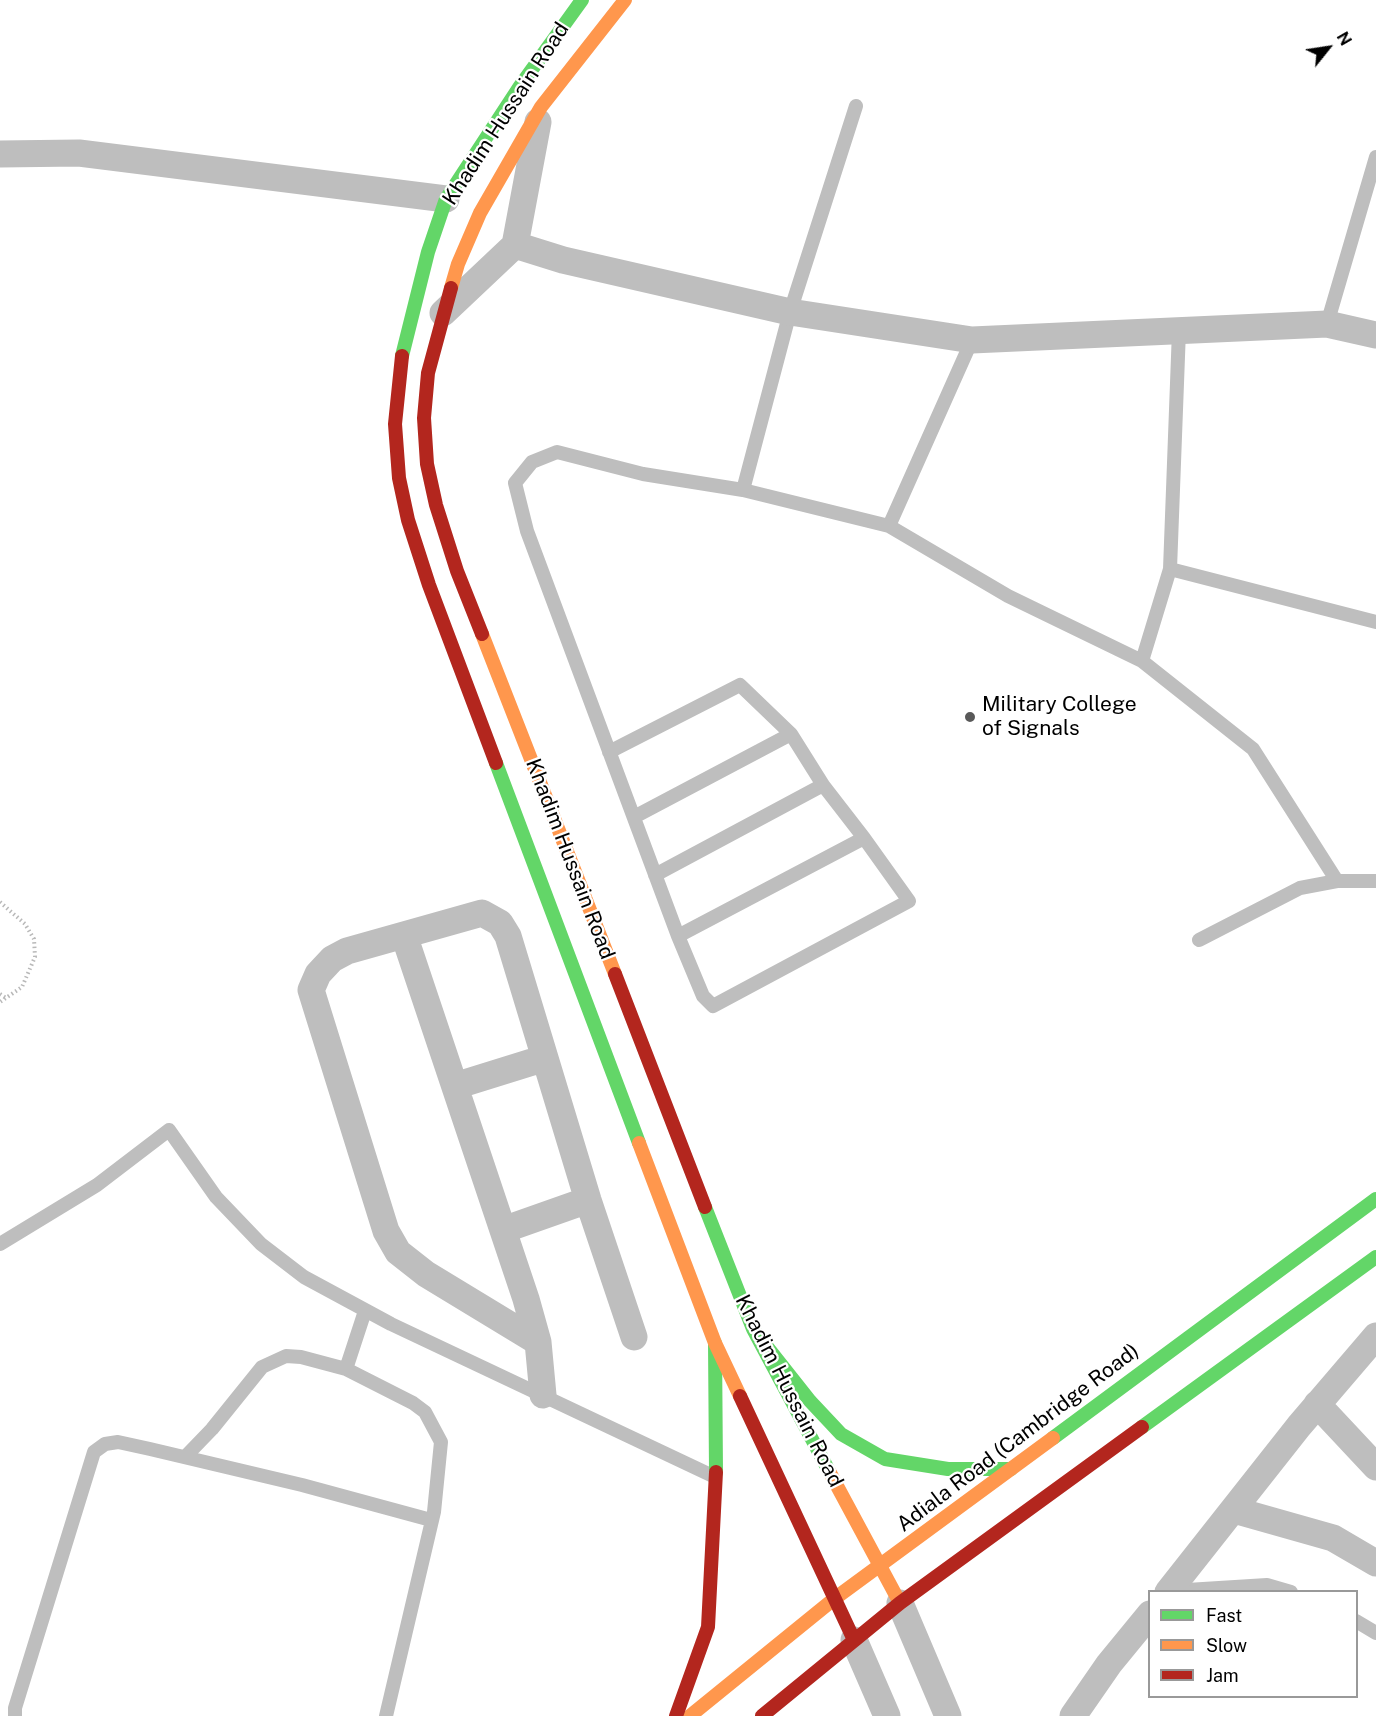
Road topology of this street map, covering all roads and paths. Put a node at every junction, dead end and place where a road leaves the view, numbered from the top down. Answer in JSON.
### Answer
{"nodes":[{"id":1,"x":582,"y":0,"type":"edge"},
{"id":2,"x":625,"y":0,"type":"edge"},
{"id":3,"x":856,"y":106,"type":"dead end"},
{"id":4,"x":541,"y":107,"type":"junction"},
{"id":5,"x":0,"y":154,"type":"edge"},
{"id":6,"x":1376,"y":157,"type":"edge"},
{"id":7,"x":446,"y":199,"type":"junction"},
{"id":8,"x":515,"y":245,"type":"junction"},
{"id":9,"x":790,"y":312,"type":"junction"},
{"id":10,"x":442,"y":313,"type":"junction"},
{"id":11,"x":1327,"y":324,"type":"junction"},
{"id":12,"x":1179,"y":330,"type":"junction"},
{"id":13,"x":1376,"y":335,"type":"edge"},
{"id":14,"x":972,"y":340,"type":"junction"},
{"id":15,"x":743,"y":490,"type":"junction"},
{"id":16,"x":889,"y":526,"type":"junction"},
{"id":17,"x":1170,"y":569,"type":"junction"},
{"id":18,"x":1376,"y":622,"type":"edge"},
{"id":19,"x":1142,"y":661,"type":"junction"},
{"id":20,"x":791,"y":735,"type":"junction"},
{"id":21,"x":609,"y":752,"type":"junction"},
{"id":22,"x":823,"y":785,"type":"junction"},
{"id":23,"x":634,"y":817,"type":"junction"},
{"id":24,"x":864,"y":838,"type":"junction"},
{"id":25,"x":655,"y":875,"type":"junction"},
{"id":26,"x":1337,"y":881,"type":"junction"},
{"id":27,"x":1376,"y":881,"type":"edge"},
{"id":28,"x":0,"y":902,"type":"edge"},
{"id":29,"x":404,"y":935,"type":"junction"},
{"id":30,"x":678,"y":936,"type":"junction"},
{"id":31,"x":1199,"y":940,"type":"dead end"},
{"id":32,"x":0,"y":994,"type":"edge"},
{"id":33,"x":6,"y":998,"type":"junction"},
{"id":34,"x":0,"y":1002,"type":"edge"},
{"id":35,"x":545,"y":1058,"type":"junction"},
{"id":36,"x":455,"y":1086,"type":"junction"},
{"id":37,"x":1376,"y":1199,"type":"edge"},
{"id":38,"x":588,"y":1200,"type":"junction"},
{"id":39,"x":503,"y":1230,"type":"junction"},
{"id":40,"x":0,"y":1244,"type":"edge"},
{"id":41,"x":1376,"y":1257,"type":"edge"},
{"id":42,"x":365,"y":1311,"type":"junction"},
{"id":43,"x":753,"y":1329,"type":"junction"},
{"id":44,"x":1376,"y":1336,"type":"edge"},
{"id":45,"x":634,"y":1337,"type":"dead end"},
{"id":46,"x":538,"y":1342,"type":"junction"},
{"id":47,"x":715,"y":1343,"type":"junction"},
{"id":48,"x":346,"y":1369,"type":"junction"},
{"id":49,"x":543,"y":1395,"type":"junction"},
{"id":50,"x":1317,"y":1404,"type":"junction"},
{"id":51,"x":185,"y":1456,"type":"junction"},
{"id":52,"x":1375,"y":1466,"type":"edge"},
{"id":53,"x":1011,"y":1469,"type":"junction"},
{"id":54,"x":716,"y":1477,"type":"junction"},
{"id":55,"x":1234,"y":1510,"type":"junction"},
{"id":56,"x":431,"y":1520,"type":"junction"},
{"id":57,"x":1376,"y":1563,"type":"edge"},
{"id":58,"x":880,"y":1567,"type":"junction"},
{"id":59,"x":1169,"y":1590,"type":"edge"},
{"id":60,"x":1188,"y":1590,"type":"edge"},
{"id":61,"x":1283,"y":1590,"type":"edge"},
{"id":62,"x":834,"y":1599,"type":"junction"},
{"id":63,"x":900,"y":1604,"type":"junction"},
{"id":64,"x":1148,"y":1615,"type":"edge"},
{"id":65,"x":1358,"y":1622,"type":"edge"},
{"id":66,"x":1376,"y":1633,"type":"edge"},
{"id":67,"x":854,"y":1640,"type":"junction"},
{"id":68,"x":15,"y":1716,"type":"edge"},
{"id":69,"x":386,"y":1716,"type":"edge"},
{"id":70,"x":676,"y":1716,"type":"edge"},
{"id":71,"x":690,"y":1716,"type":"edge"},
{"id":72,"x":762,"y":1716,"type":"edge"},
{"id":73,"x":887,"y":1716,"type":"edge"},
{"id":74,"x":948,"y":1716,"type":"edge"},
{"id":75,"x":1073,"y":1716,"type":"edge"}],
"edges":[{"from":1,"to":7,"type":"main road","name":"Khadim Hussain Road"},
{"from":2,"to":4,"type":"main road","name":"Khadim Hussain Road"},
{"from":3,"to":9,"type":"lane"},
{"from":4,"to":8,"type":"street"},
{"from":4,"to":10,"type":"main road","name":"Khadim Hussain Road"},
{"from":5,"to":7,"type":"street"},
{"from":6,"to":11,"type":"lane"},
{"from":7,"to":47,"type":"main road","name":"Khadim Hussain Road"},
{"from":8,"to":9,"type":"street"},
{"from":8,"to":10,"type":"street"},
{"from":9,"to":14,"type":"street"},
{"from":9,"to":15,"type":"lane"},
{"from":10,"to":43,"type":"main road","name":"Khadim Hussain Road"},
{"from":11,"to":12,"type":"street"},
{"from":11,"to":13,"type":"street"},
{"from":12,"to":14,"type":"street"},
{"from":12,"to":17,"type":"lane"},
{"from":14,"to":16,"type":"lane"},
{"from":15,"to":16,"type":"lane"},
{"from":15,"to":21,"type":"lane"},
{"from":16,"to":19,"type":"lane"},
{"from":17,"to":18,"type":"lane"},
{"from":17,"to":19,"type":"lane"},
{"from":19,"to":26,"type":"lane"},
{"from":20,"to":21,"type":"lane"},
{"from":20,"to":22,"type":"lane"},
{"from":20,"to":23,"type":"lane"},
{"from":21,"to":23,"type":"lane"},
{"from":22,"to":24,"type":"lane"},
{"from":22,"to":25,"type":"lane"},
{"from":23,"to":25,"type":"lane"},
{"from":24,"to":30,"type":"lane"},
{"from":24,"to":30,"type":"lane"},
{"from":25,"to":30,"type":"lane"},
{"from":26,"to":27,"type":"lane"},
{"from":26,"to":31,"type":"lane"},
{"from":28,"to":33,"type":"path"},
{"from":29,"to":35,"type":"street"},
{"from":29,"to":36,"type":"street"},
{"from":29,"to":46,"type":"street"},
{"from":32,"to":33,"type":"path"},
{"from":33,"to":34,"type":"path"},
{"from":35,"to":36,"type":"street"},
{"from":35,"to":38,"type":"street"},
{"from":36,"to":39,"type":"street"},
{"from":37,"to":53,"type":"main road","name":"Adiala Road (Cambridge Road)"},
{"from":38,"to":39,"type":"street"},
{"from":38,"to":45,"type":"street"},
{"from":39,"to":46,"type":"street"},
{"from":40,"to":42,"type":"lane"},
{"from":41,"to":63,"type":"main road"},
{"from":42,"to":48,"type":"lane"},
{"from":42,"to":49,"type":"lane"},
{"from":43,"to":53,"type":"main road"},
{"from":43,"to":58,"type":"main road","name":"Khadim Hussain Road"},
{"from":44,"to":50,"type":"street"},
{"from":46,"to":49,"type":"street"},
{"from":47,"to":54,"type":"main road"},
{"from":47,"to":62,"type":"main road","name":"Khadim Hussain Road"},
{"from":48,"to":51,"type":"lane"},
{"from":48,"to":56,"type":"lane"},
{"from":49,"to":54,"type":"lane"},
{"from":50,"to":52,"type":"street"},
{"from":50,"to":55,"type":"street"},
{"from":51,"to":56,"type":"lane"},
{"from":51,"to":68,"type":"lane"},
{"from":53,"to":58,"type":"main road","name":"Adiala Road (Cambridge Road)"},
{"from":54,"to":70,"type":"main road"},
{"from":55,"to":57,"type":"street"},
{"from":55,"to":59,"type":"street"},
{"from":56,"to":69,"type":"lane"},
{"from":58,"to":62,"type":"main road","name":"Adiala Road (Cambridge Road)"},
{"from":58,"to":63,"type":"main road","name":"Khadim Hussain Road"},
{"from":60,"to":61,"type":"lane"},
{"from":62,"to":67,"type":"main road","name":"Khadim Hussain Road"},
{"from":62,"to":71,"type":"main road","name":"Adiala Road (Cambridge Road)"},
{"from":63,"to":67,"type":"main road"},
{"from":63,"to":74,"type":"street","name":"Khadim Hussain Road"},
{"from":64,"to":75,"type":"street"},
{"from":65,"to":66,"type":"lane"},
{"from":67,"to":72,"type":"main road"},
{"from":67,"to":73,"type":"street","name":"Khadim Hussain Road"}]}
